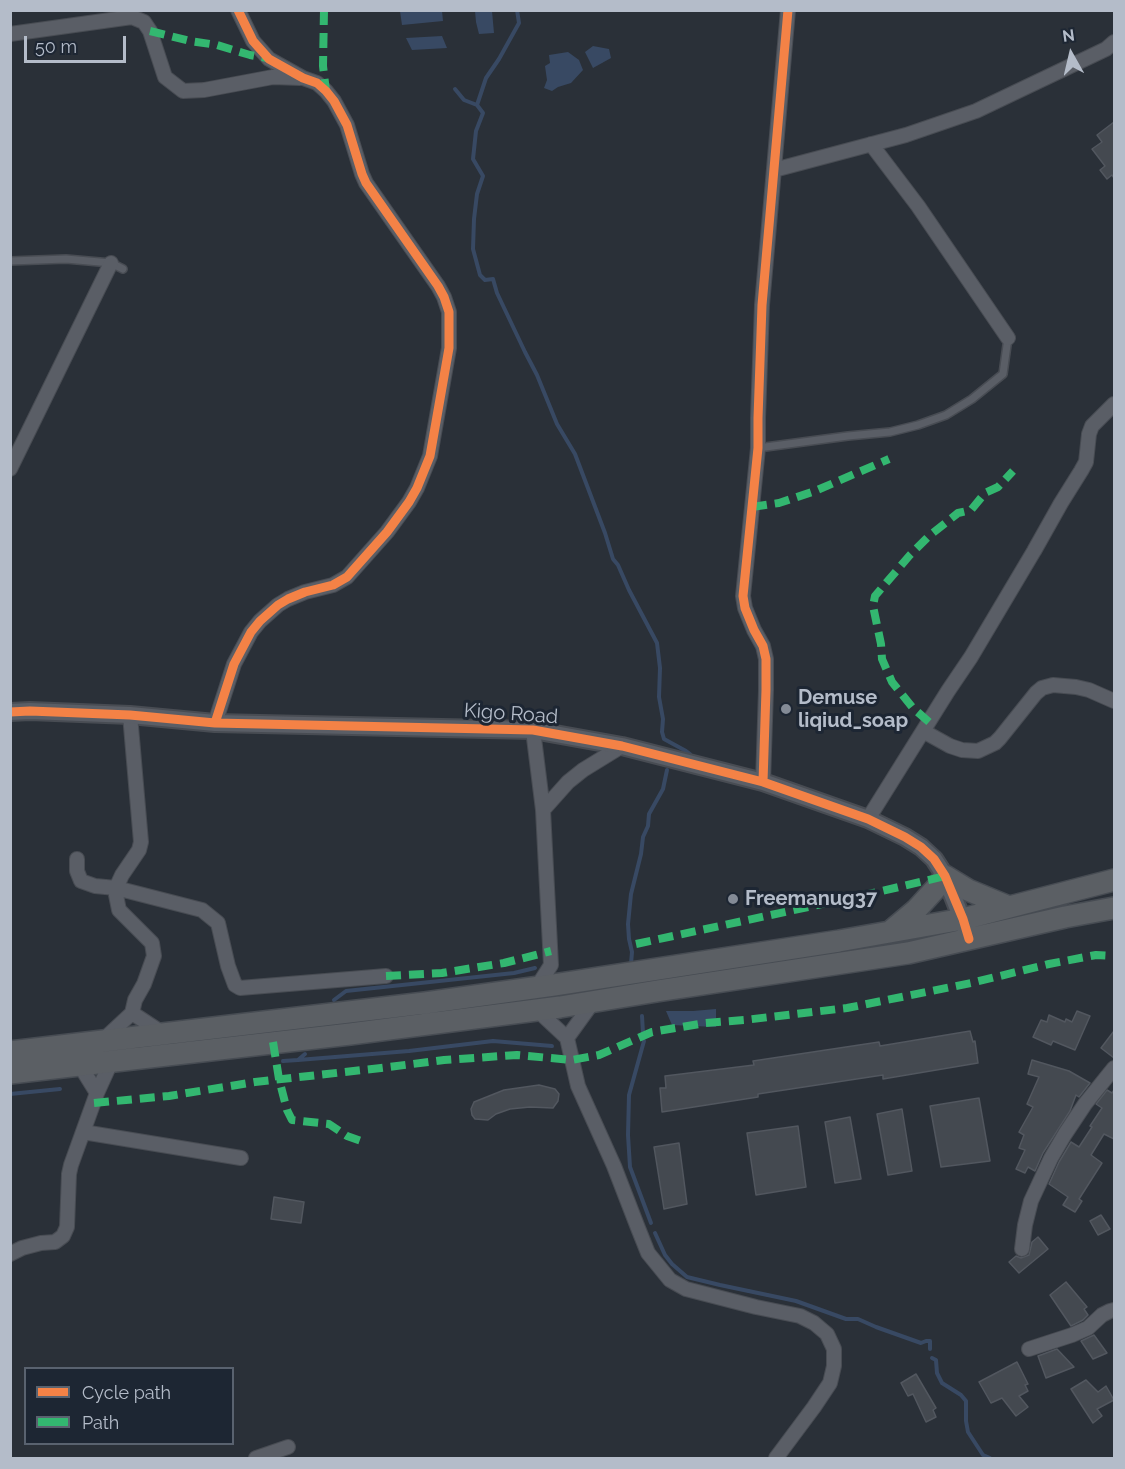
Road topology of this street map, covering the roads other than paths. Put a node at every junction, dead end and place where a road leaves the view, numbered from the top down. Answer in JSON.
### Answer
{"nodes":[{"id":1,"x":238,"y":10,"type":"edge"},
{"id":2,"x":788,"y":10,"type":"edge"},
{"id":3,"x":10,"y":34,"type":"edge"},
{"id":4,"x":1114,"y":42,"type":"edge"},
{"id":5,"x":303,"y":78,"type":"junction"},
{"id":6,"x":871,"y":144,"type":"junction"},
{"id":7,"x":774,"y":170,"type":"junction"},
{"id":8,"x":10,"y":261,"type":"edge"},
{"id":9,"x":117,"y":266,"type":"joint"},
{"id":10,"x":1008,"y":338,"type":"joint"},
{"id":11,"x":1114,"y":404,"type":"edge"},
{"id":12,"x":758,"y":448,"type":"junction"},
{"id":13,"x":10,"y":470,"type":"edge"},
{"id":14,"x":1114,"y":701,"type":"edge"},
{"id":15,"x":10,"y":712,"type":"edge"},
{"id":16,"x":130,"y":715,"type":"junction"},
{"id":17,"x":215,"y":723,"type":"junction"},
{"id":18,"x":533,"y":730,"type":"junction"},
{"id":19,"x":923,"y":731,"type":"junction"},
{"id":20,"x":622,"y":746,"type":"junction"},
{"id":21,"x":763,"y":782,"type":"junction"},
{"id":22,"x":543,"y":810,"type":"junction"},
{"id":23,"x":868,"y":819,"type":"junction"},
{"id":24,"x":77,"y":859,"type":"dead end"},
{"id":25,"x":945,"y":876,"type":"junction"},
{"id":26,"x":1114,"y":880,"type":"edge"},
{"id":27,"x":116,"y":888,"type":"junction"},
{"id":28,"x":1010,"y":907,"type":"junction"},
{"id":29,"x":1114,"y":908,"type":"edge"},
{"id":30,"x":966,"y":929,"type":"junction"},
{"id":31,"x":890,"y":932,"type":"junction"},
{"id":32,"x":551,"y":965,"type":"junction"},
{"id":33,"x":386,"y":976,"type":"dead end"},
{"id":34,"x":569,"y":982,"type":"junction"},
{"id":35,"x":537,"y":987,"type":"junction"},
{"id":36,"x":593,"y":1002,"type":"junction"},
{"id":37,"x":537,"y":1010,"type":"junction"},
{"id":38,"x":132,"y":1013,"type":"junction"},
{"id":39,"x":164,"y":1034,"type":"junction"},
{"id":40,"x":567,"y":1038,"type":"junction"},
{"id":41,"x":107,"y":1051,"type":"junction"},
{"id":42,"x":10,"y":1052,"type":"edge"},
{"id":43,"x":79,"y":1064,"type":"junction"},
{"id":44,"x":1114,"y":1068,"type":"edge"},
{"id":45,"x":10,"y":1073,"type":"edge"},
{"id":46,"x":97,"y":1093,"type":"junction"},
{"id":47,"x":83,"y":1132,"type":"junction"},
{"id":48,"x":241,"y":1158,"type":"dead end"},
{"id":49,"x":1022,"y":1249,"type":"dead end"},
{"id":50,"x":10,"y":1254,"type":"edge"},
{"id":51,"x":1114,"y":1310,"type":"edge"},
{"id":52,"x":1029,"y":1349,"type":"dead end"},
{"id":53,"x":288,"y":1447,"type":"dead end"},
{"id":54,"x":256,"y":1458,"type":"edge"},
{"id":55,"x":776,"y":1458,"type":"edge"}],
"edges":[{"from":1,"to":5,"type":"street"},
{"from":2,"to":7,"type":"street"},
{"from":3,"to":5,"type":"street"},
{"from":4,"to":6,"type":"street"},
{"from":5,"to":17,"type":"street"},
{"from":6,"to":7,"type":"street"},
{"from":6,"to":10,"type":"street"},
{"from":7,"to":12,"type":"street"},
{"from":8,"to":9,"type":"lane"},
{"from":9,"to":13,"type":"street"},
{"from":10,"to":12,"type":"lane"},
{"from":11,"to":19,"type":"street"},
{"from":12,"to":21,"type":"street"},
{"from":14,"to":19,"type":"street"},
{"from":15,"to":16,"type":"street","name":"Kigo Road"},
{"from":16,"to":17,"type":"street","name":"Kigo Road"},
{"from":16,"to":27,"type":"street"},
{"from":17,"to":18,"type":"street","name":"Kigo Road"},
{"from":18,"to":20,"type":"street","name":"Kigo Road"},
{"from":18,"to":22,"type":"street"},
{"from":19,"to":23,"type":"street"},
{"from":20,"to":21,"type":"street","name":"Kigo Road"},
{"from":20,"to":22,"type":"street"},
{"from":21,"to":23,"type":"street","name":"Kigo Road"},
{"from":22,"to":32,"type":"street"},
{"from":23,"to":25,"type":"street","name":"Kigo Road"},
{"from":24,"to":27,"type":"street"},
{"from":25,"to":28,"type":"highway"},
{"from":25,"to":30,"type":"street","name":"Kigo Road"},
{"from":25,"to":31,"type":"highway"},
{"from":26,"to":28,"type":"highway"},
{"from":27,"to":33,"type":"street"},
{"from":27,"to":38,"type":"street"},
{"from":28,"to":30,"type":"highway"},
{"from":29,"to":30,"type":"highway"},
{"from":30,"to":31,"type":"highway"},
{"from":30,"to":36,"type":"highway"},
{"from":31,"to":34,"type":"highway"},
{"from":32,"to":34,"type":"street"},
{"from":32,"to":35,"type":"street"},
{"from":34,"to":35,"type":"highway"},
{"from":35,"to":39,"type":"highway"},
{"from":36,"to":37,"type":"highway"},
{"from":36,"to":40,"type":"street"},
{"from":37,"to":40,"type":"street"},
{"from":37,"to":41,"type":"highway"},
{"from":38,"to":39,"type":"street"},
{"from":38,"to":41,"type":"street"},
{"from":39,"to":41,"type":"highway"},
{"from":40,"to":55,"type":"street"},
{"from":41,"to":42,"type":"highway"},
{"from":41,"to":43,"type":"highway"},
{"from":41,"to":46,"type":"street"},
{"from":43,"to":45,"type":"highway"},
{"from":43,"to":46,"type":"street"},
{"from":44,"to":49,"type":"street"},
{"from":46,"to":47,"type":"street"},
{"from":47,"to":48,"type":"street"},
{"from":47,"to":50,"type":"street"},
{"from":51,"to":52,"type":"street"},
{"from":53,"to":54,"type":"street"}]}
